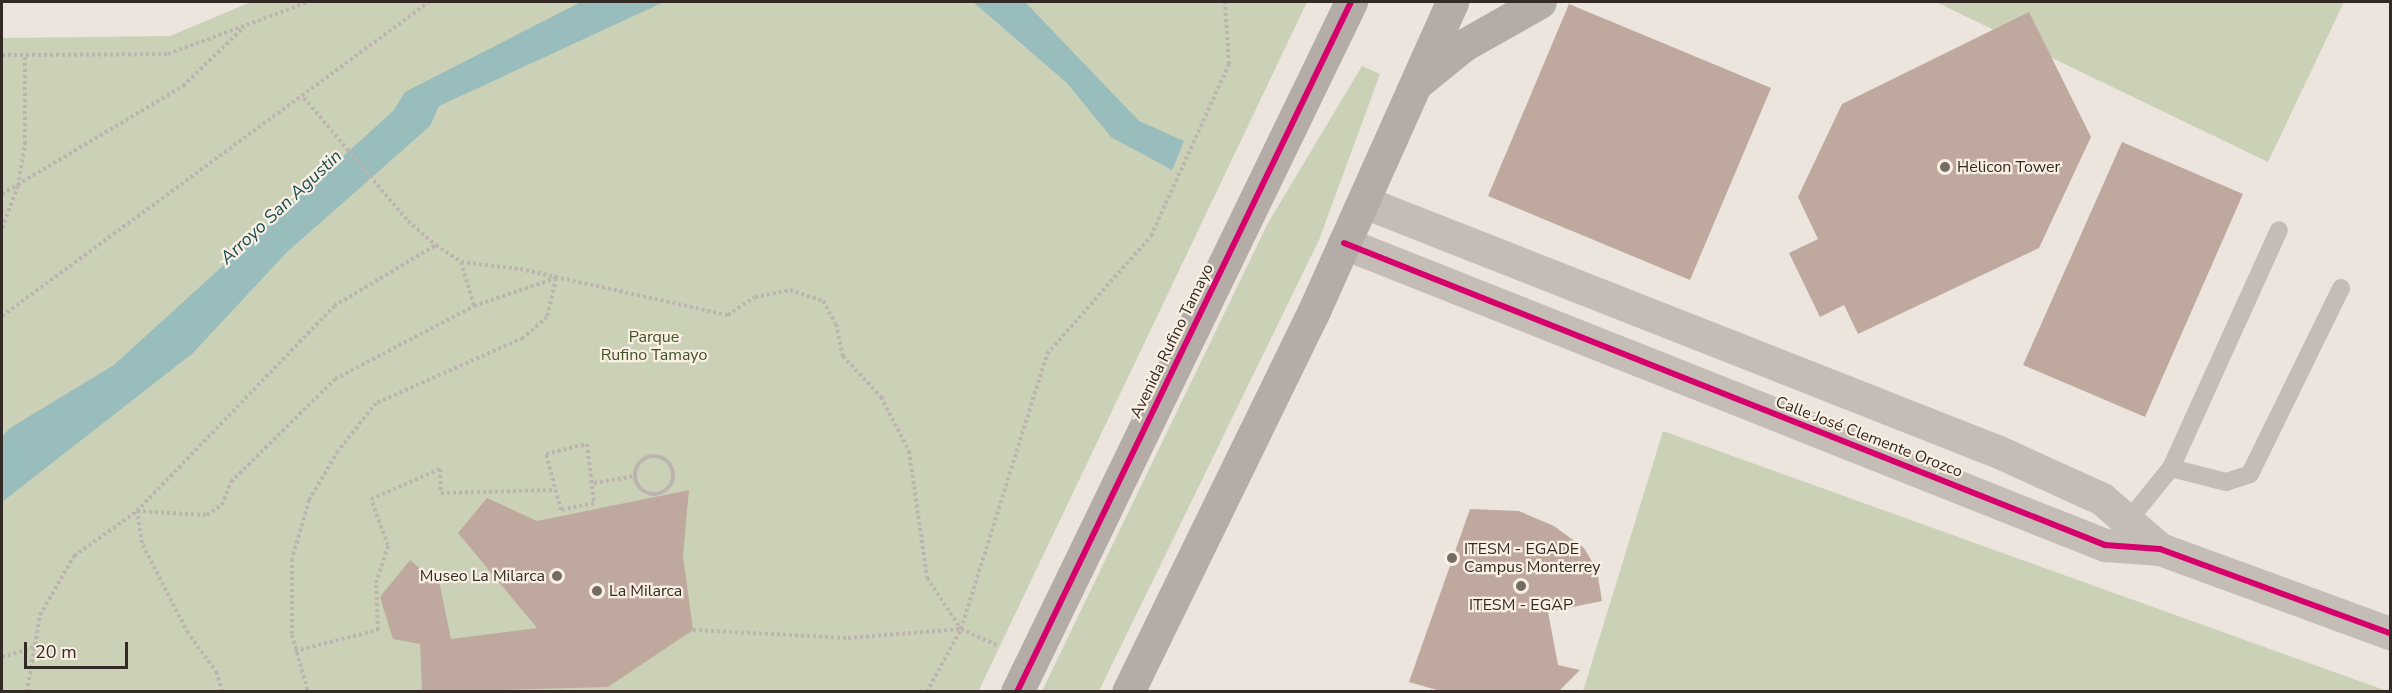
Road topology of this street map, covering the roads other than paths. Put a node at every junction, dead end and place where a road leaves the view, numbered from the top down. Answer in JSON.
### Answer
{"nodes":[{"id":1,"x":1351,"y":2,"type":"edge"},
{"id":2,"x":1452,"y":2,"type":"edge"},
{"id":3,"x":1540,"y":2,"type":"edge"},
{"id":4,"x":1408,"y":90,"type":"junction"},
{"id":5,"x":1364,"y":202,"type":"junction"},
{"id":6,"x":2279,"y":231,"type":"dead end"},
{"id":7,"x":1344,"y":243,"type":"junction"},
{"id":8,"x":1525,"y":267,"type":"junction"},
{"id":9,"x":2341,"y":288,"type":"dead end"},
{"id":10,"x":1506,"y":310,"type":"junction"},
{"id":11,"x":1683,"y":330,"type":"junction"},
{"id":12,"x":1663,"y":372,"type":"junction"},
{"id":13,"x":1923,"y":422,"type":"junction"},
{"id":14,"x":1999,"y":452,"type":"junction"},
{"id":15,"x":1904,"y":465,"type":"junction"},
{"id":16,"x":2171,"y":468,"type":"junction"},
{"id":17,"x":1979,"y":494,"type":"junction"},
{"id":18,"x":2130,"y":519,"type":"junction"},
{"id":19,"x":2104,"y":544,"type":"junction"},
{"id":20,"x":2160,"y":549,"type":"junction"},
{"id":21,"x":2391,"y":633,"type":"edge"},
{"id":22,"x":1017,"y":692,"type":"edge"},
{"id":23,"x":1128,"y":692,"type":"edge"}],
"edges":[{"from":1,"to":22,"type":"street","name":"Avenida Rufino Tamayo"},
{"from":2,"to":4,"type":"street"},
{"from":3,"to":4,"type":"street"},
{"from":4,"to":5,"type":"street"},
{"from":5,"to":7,"type":"street"},
{"from":5,"to":8,"type":"street","name":"Calle José Clemente Orozco"},
{"from":6,"to":16,"type":"lane"},
{"from":7,"to":10,"type":"street","name":"Calle José Clemente Orozco"},
{"from":7,"to":23,"type":"street"},
{"from":8,"to":10,"type":"street"},
{"from":8,"to":11,"type":"street","name":"Calle José Clemente Orozco"},
{"from":9,"to":16,"type":"lane"},
{"from":10,"to":12,"type":"street","name":"Calle José Clemente Orozco"},
{"from":11,"to":12,"type":"street"},
{"from":11,"to":13,"type":"street","name":"Calle José Clemente Orozco"},
{"from":12,"to":15,"type":"street","name":"Calle José Clemente Orozco"},
{"from":13,"to":14,"type":"street","name":"Calle José Clemente Orozco"},
{"from":13,"to":15,"type":"street"},
{"from":14,"to":17,"type":"street"},
{"from":14,"to":18,"type":"street","name":"Calle José Clemente Orozco"},
{"from":15,"to":17,"type":"street","name":"Calle José Clemente Orozco"},
{"from":16,"to":18,"type":"lane"},
{"from":17,"to":19,"type":"street","name":"Calle José Clemente Orozco"},
{"from":18,"to":19,"type":"lane"},
{"from":18,"to":20,"type":"street","name":"Calle José Clemente Orozco"},
{"from":19,"to":20,"type":"street","name":"Calle José Clemente Orozco"},
{"from":20,"to":21,"type":"street","name":"Calle José Clemente Orozco"}]}
